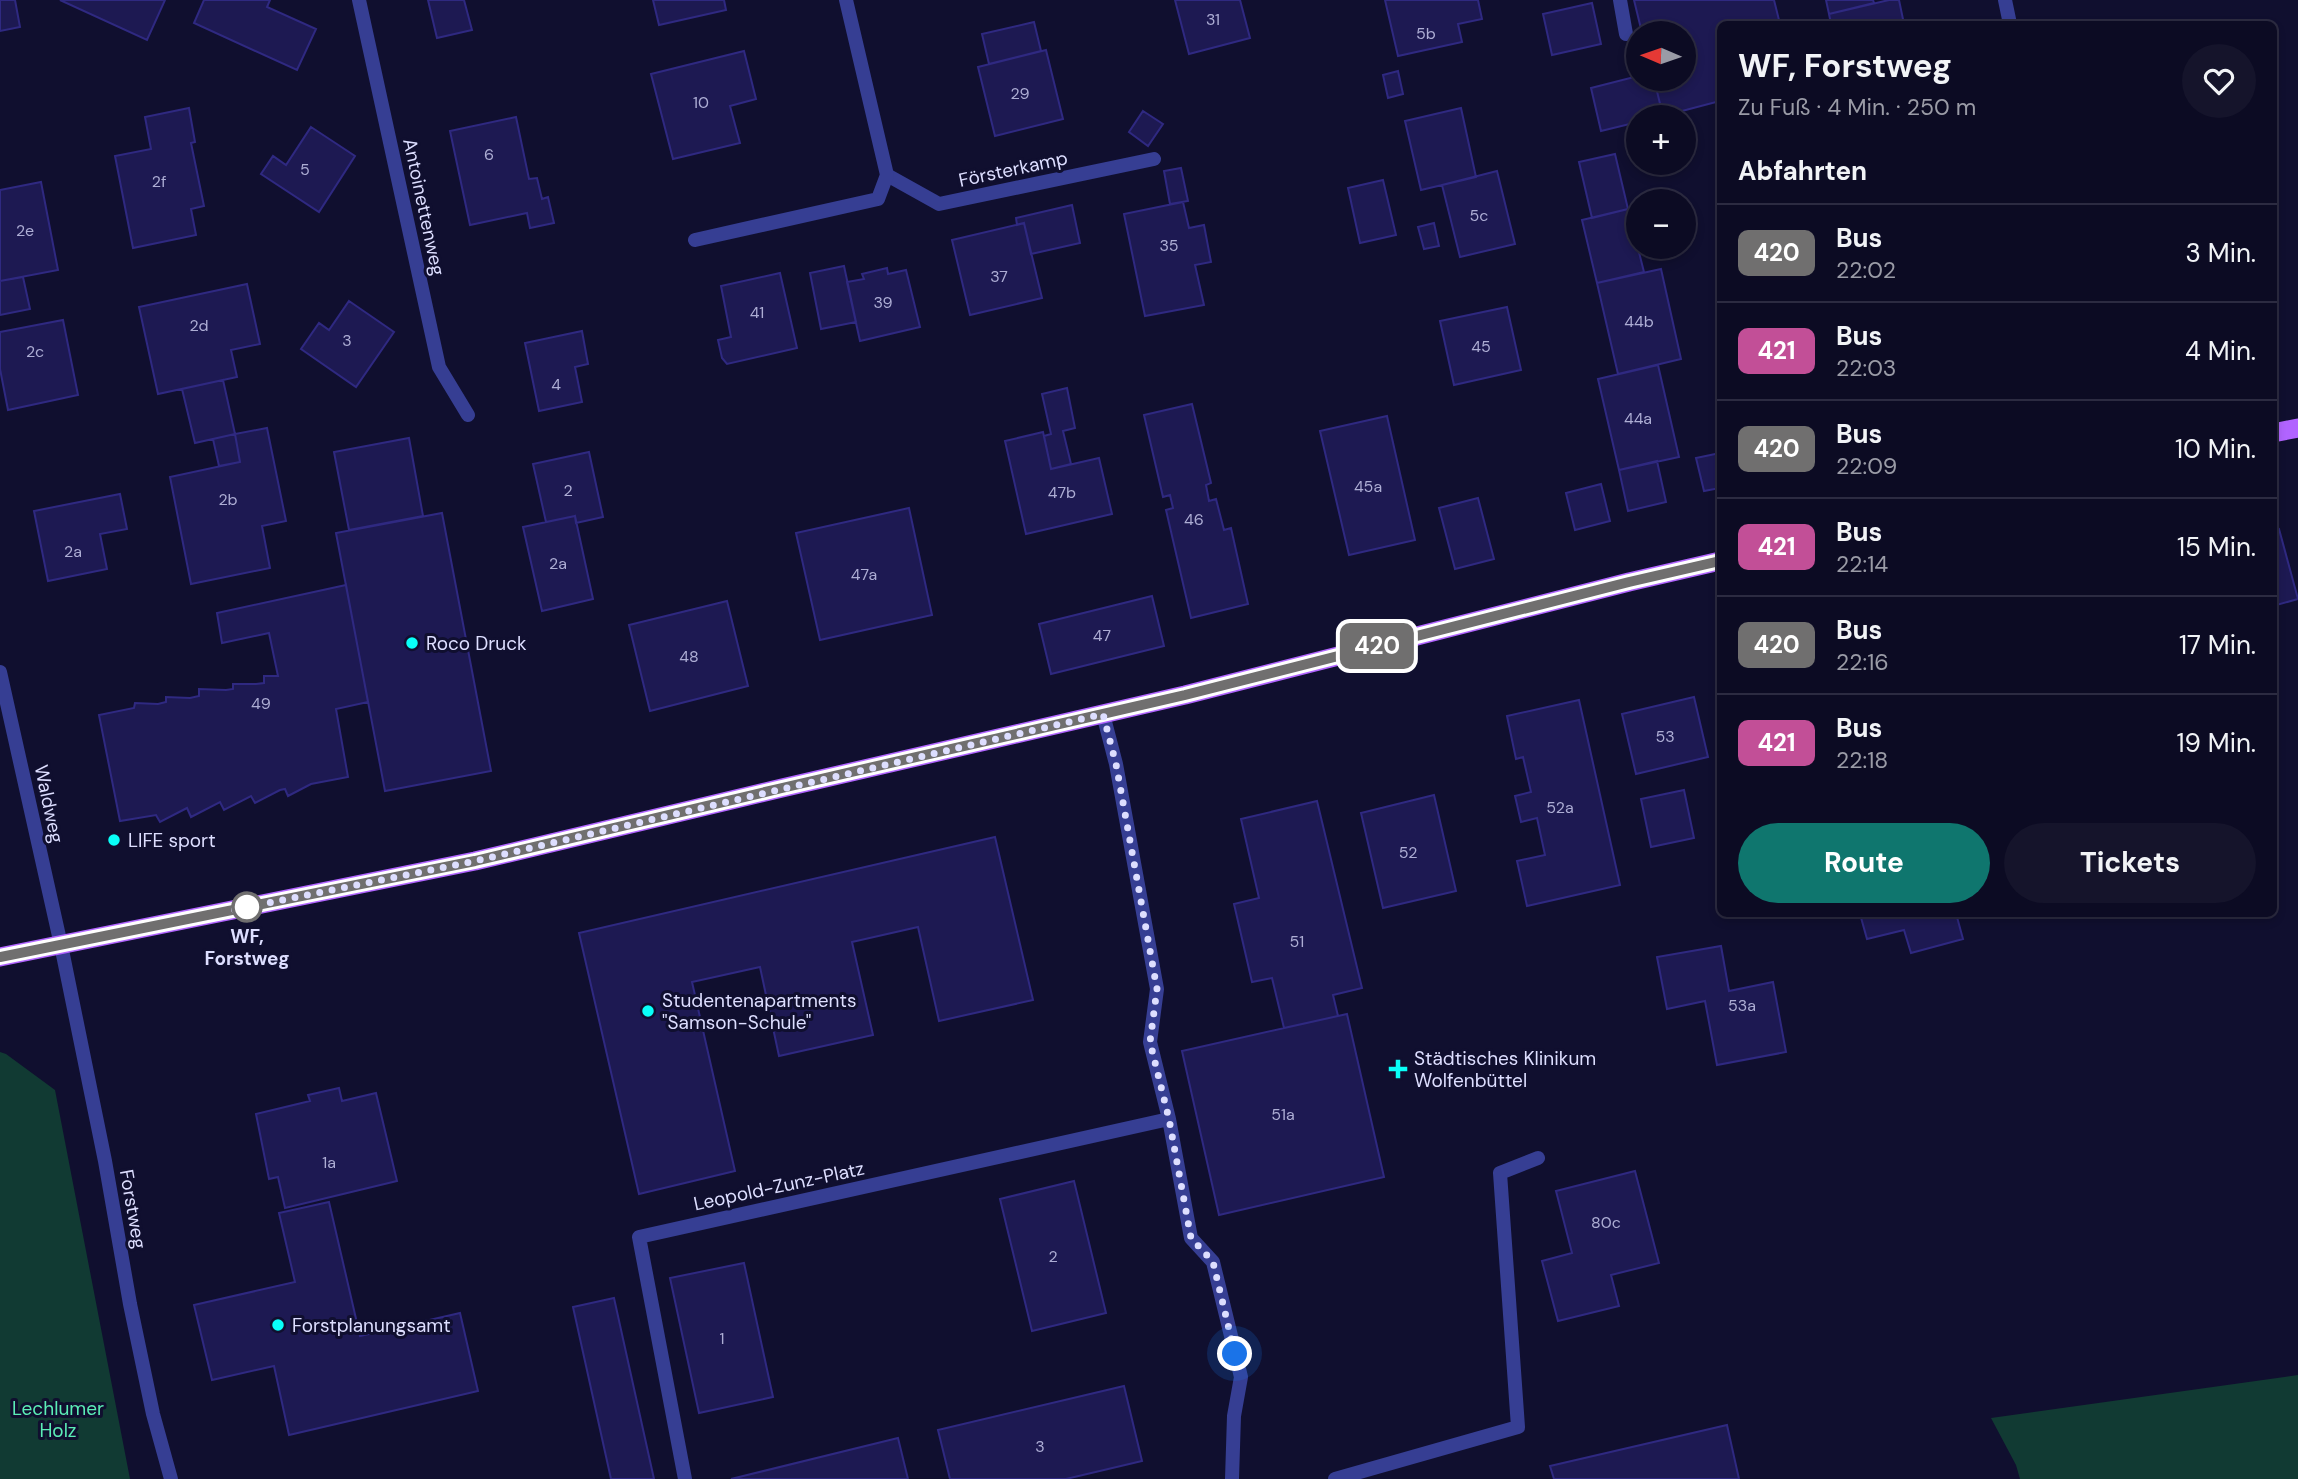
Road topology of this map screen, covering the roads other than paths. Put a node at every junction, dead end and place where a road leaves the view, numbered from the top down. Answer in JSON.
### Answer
{"nodes":[{"id":1,"x":359,"y":0,"type":"edge"},
{"id":2,"x":846,"y":0,"type":"edge"},
{"id":3,"x":1620,"y":0,"type":"edge"},
{"id":4,"x":2005,"y":0,"type":"edge"},
{"id":5,"x":2009,"y":21,"type":"edge"},
{"id":6,"x":1626,"y":34,"type":"dead end"},
{"id":7,"x":1154,"y":159,"type":"dead end"},
{"id":8,"x":887,"y":175,"type":"junction"},
{"id":9,"x":695,"y":240,"type":"dead end"},
{"id":10,"x":468,"y":415,"type":"dead end"},
{"id":11,"x":2298,"y":428,"type":"edge"},
{"id":12,"x":2277,"y":432,"type":"edge"},
{"id":13,"x":1717,"y":562,"type":"edge"},
{"id":14,"x":0,"y":671,"type":"edge"},
{"id":15,"x":1103,"y":714,"type":"junction"},
{"id":16,"x":61,"y":945,"type":"junction"},
{"id":17,"x":0,"y":957,"type":"edge"},
{"id":18,"x":1169,"y":1119,"type":"junction"},
{"id":19,"x":1538,"y":1158,"type":"dead end"},
{"id":20,"x":171,"y":1479,"type":"edge"},
{"id":21,"x":685,"y":1479,"type":"edge"},
{"id":22,"x":1232,"y":1479,"type":"edge"},
{"id":23,"x":1335,"y":1479,"type":"edge"}],
"edges":[{"from":1,"to":10,"type":"street","name":"Antoinettenweg"},
{"from":2,"to":8,"type":"street"},
{"from":3,"to":6,"type":"street"},
{"from":4,"to":5,"type":"street"},
{"from":7,"to":8,"type":"street","name":"Försterkamp"},
{"from":8,"to":9,"type":"street"},
{"from":11,"to":12,"type":"main road"},
{"from":13,"to":15,"type":"main road"},
{"from":14,"to":16,"type":"street","name":"Waldweg"},
{"from":15,"to":16,"type":"main road"},
{"from":15,"to":18,"type":"street"},
{"from":16,"to":17,"type":"main road"},
{"from":16,"to":20,"type":"street","name":"Forstweg"},
{"from":18,"to":21,"type":"street","name":"Leopold-Zunz-Platz"},
{"from":18,"to":22,"type":"street"},
{"from":19,"to":23,"type":"street"}]}
